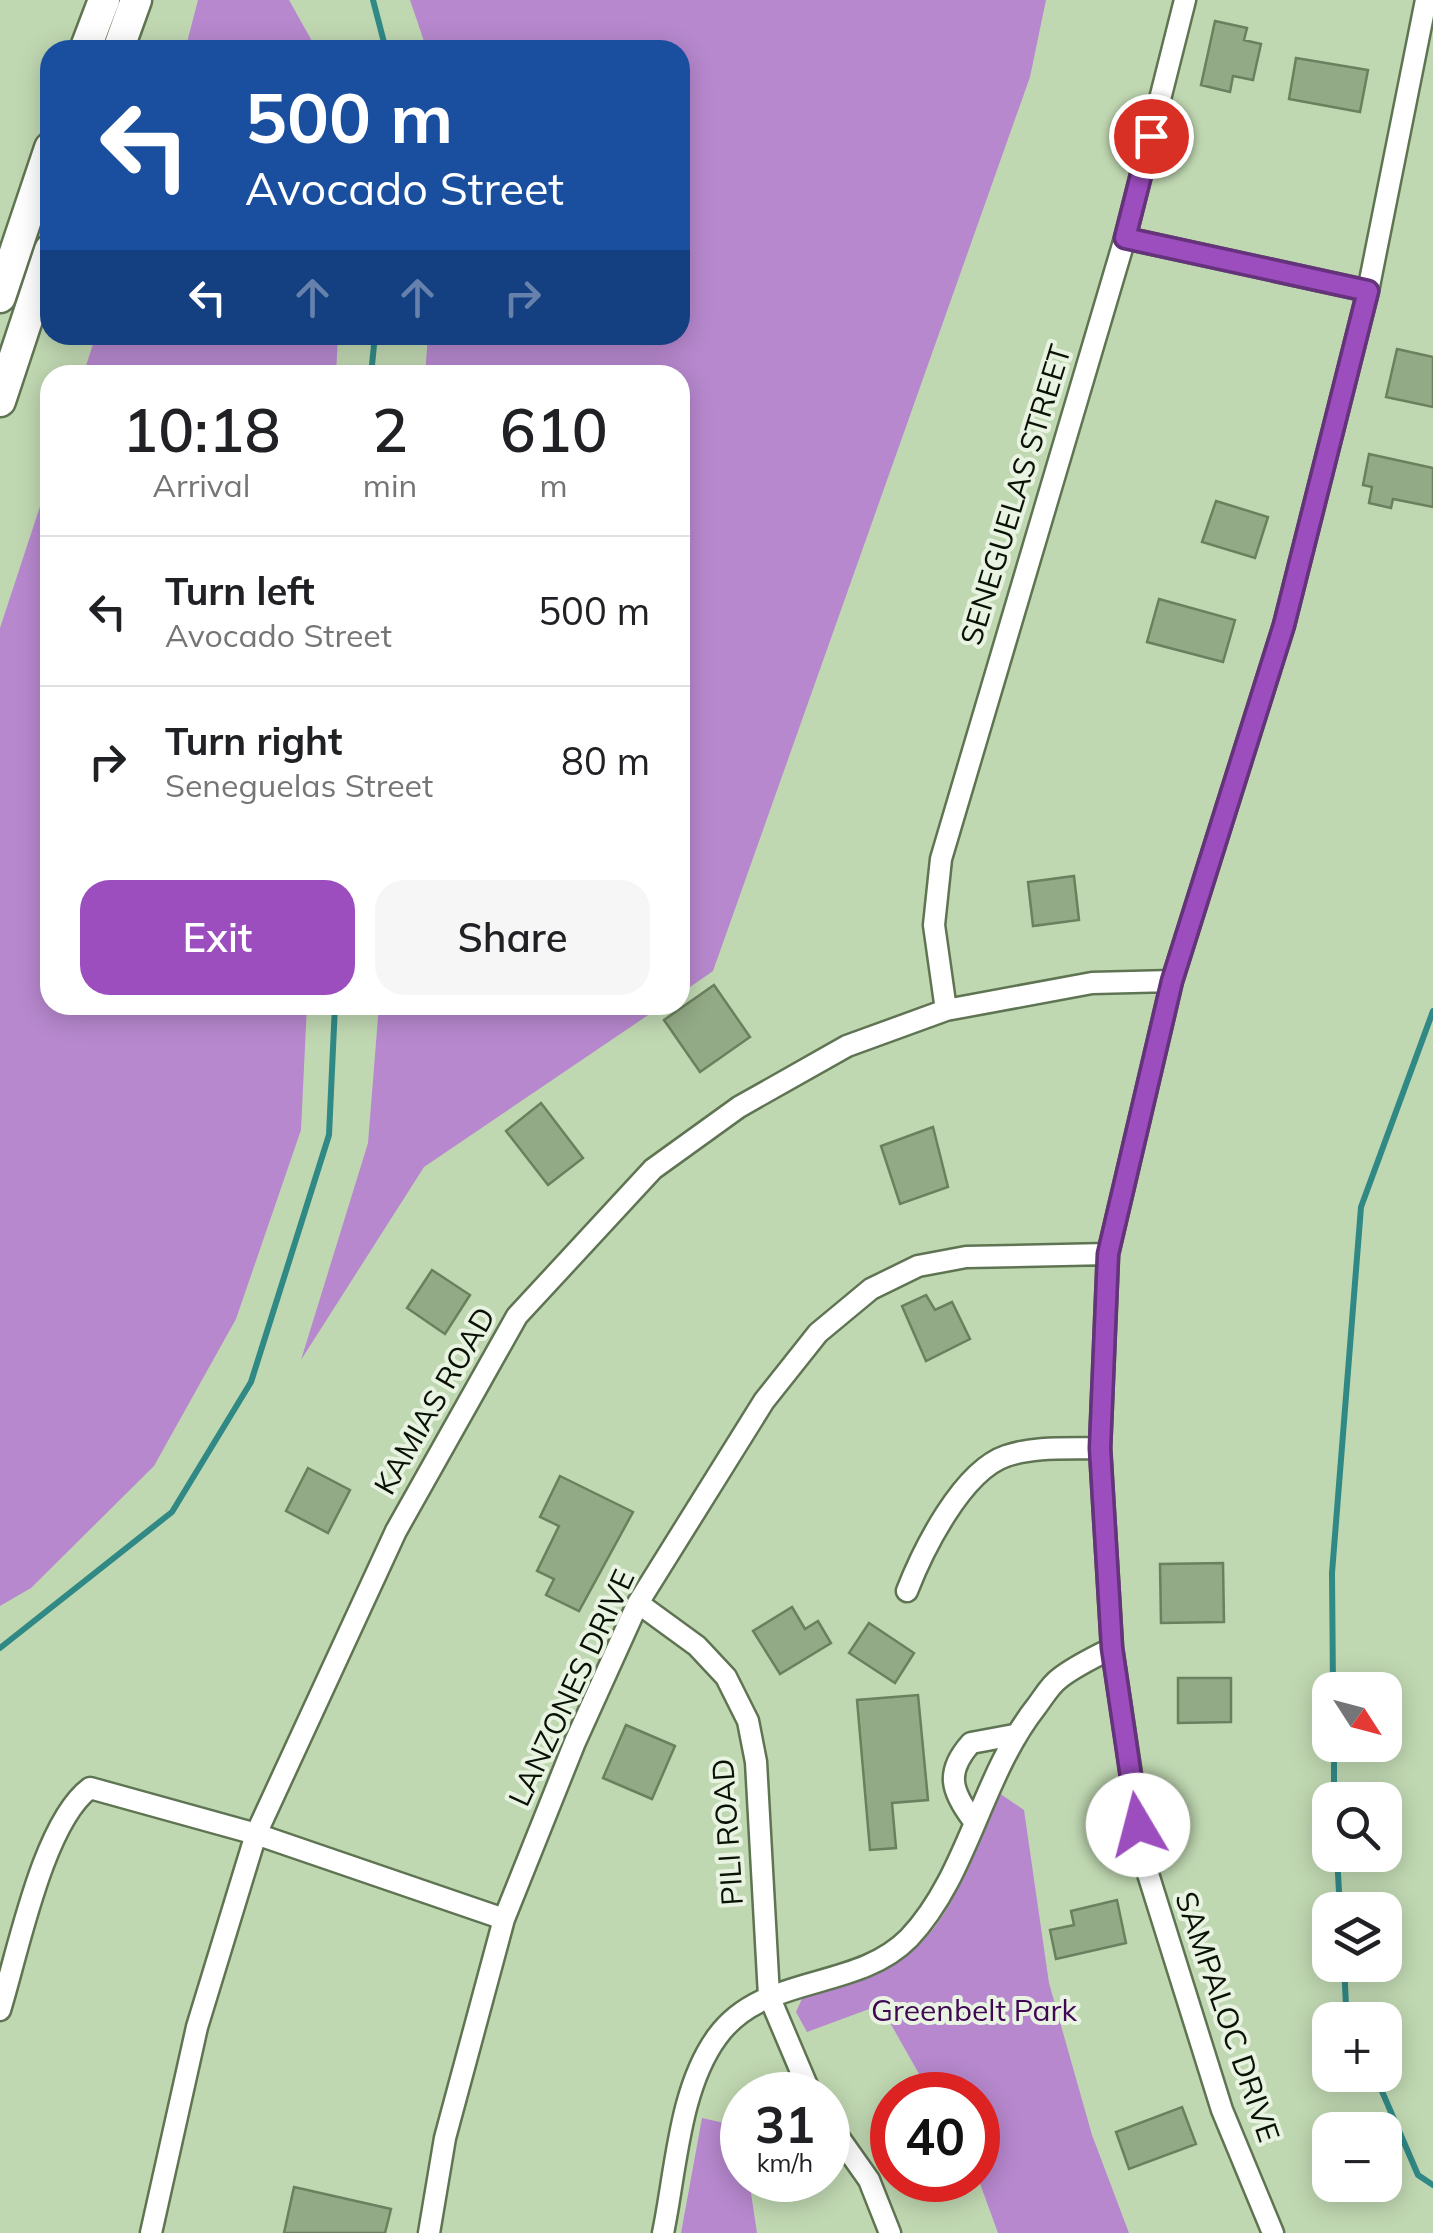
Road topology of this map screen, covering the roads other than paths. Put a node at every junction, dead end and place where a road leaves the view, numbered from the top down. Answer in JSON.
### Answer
{"nodes":[{"id":1,"x":104,"y":0,"type":"edge"},
{"id":2,"x":136,"y":0,"type":"edge"},
{"id":3,"x":1185,"y":0,"type":"edge"},
{"id":4,"x":1426,"y":0,"type":"edge"},
{"id":5,"x":90,"y":40,"type":"edge"},
{"id":6,"x":122,"y":40,"type":"edge"},
{"id":7,"x":40,"y":178,"type":"edge"},
{"id":8,"x":1125,"y":238,"type":"junction"},
{"id":9,"x":40,"y":280,"type":"edge"},
{"id":10,"x":1368,"y":291,"type":"junction"},
{"id":11,"x":0,"y":297,"type":"edge"},
{"id":12,"x":0,"y":401,"type":"edge"},
{"id":13,"x":1172,"y":981,"type":"junction"},
{"id":14,"x":946,"y":1010,"type":"junction"},
{"id":15,"x":1108,"y":1254,"type":"junction"},
{"id":16,"x":1100,"y":1448,"type":"junction"},
{"id":17,"x":907,"y":1591,"type":"dead end"},
{"id":18,"x":638,"y":1603,"type":"junction"},
{"id":19,"x":1112,"y":1648,"type":"junction"},
{"id":20,"x":1014,"y":1735,"type":"junction"},
{"id":21,"x":973,"y":1820,"type":"junction"},
{"id":22,"x":256,"y":1834,"type":"junction"},
{"id":23,"x":504,"y":1919,"type":"junction"},
{"id":24,"x":5,"y":1978,"type":"edge"},
{"id":25,"x":769,"y":1996,"type":"junction"},
{"id":26,"x":0,"y":2010,"type":"edge"},
{"id":27,"x":801,"y":2072,"type":"edge"},
{"id":28,"x":850,"y":2153,"type":"edge"},
{"id":29,"x":151,"y":2233,"type":"edge"},
{"id":30,"x":429,"y":2233,"type":"edge"},
{"id":31,"x":663,"y":2233,"type":"edge"},
{"id":32,"x":890,"y":2233,"type":"edge"},
{"id":33,"x":1273,"y":2233,"type":"edge"}],
"edges":[{"from":1,"to":5,"type":"highway"},
{"from":2,"to":6,"type":"highway"},
{"from":3,"to":8,"type":"street","name":"SENEGUELAS STREET"},
{"from":4,"to":10,"type":"street","name":"SAMPALOC DRIVE"},
{"from":7,"to":11,"type":"highway"},
{"from":8,"to":10,"type":"street"},
{"from":8,"to":14,"type":"street","name":"SENEGUELAS STREET"},
{"from":9,"to":12,"type":"highway"},
{"from":10,"to":13,"type":"street","name":"SAMPALOC DRIVE"},
{"from":13,"to":14,"type":"street","name":"KAMIAS ROAD"},
{"from":13,"to":15,"type":"street","name":"SAMPALOC DRIVE"},
{"from":14,"to":22,"type":"street","name":"KAMIAS ROAD"},
{"from":15,"to":16,"type":"street","name":"SAMPALOC DRIVE"},
{"from":15,"to":18,"type":"street","name":"LANZONES DRIVE"},
{"from":16,"to":17,"type":"street"},
{"from":16,"to":19,"type":"street","name":"SAMPALOC DRIVE"},
{"from":18,"to":23,"type":"street","name":"LANZONES DRIVE"},
{"from":18,"to":25,"type":"street","name":"PILI ROAD"},
{"from":19,"to":20,"type":"street"},
{"from":19,"to":33,"type":"street","name":"SAMPALOC DRIVE"},
{"from":20,"to":21,"type":"street"},
{"from":20,"to":21,"type":"street"},
{"from":21,"to":25,"type":"street"},
{"from":22,"to":23,"type":"street"},
{"from":22,"to":24,"type":"street"},
{"from":22,"to":29,"type":"street","name":"KAMIAS ROAD"},
{"from":23,"to":30,"type":"street","name":"LANZONES DRIVE"},
{"from":24,"to":26,"type":"street"},
{"from":25,"to":27,"type":"street","name":"PILI ROAD"},
{"from":25,"to":31,"type":"street"},
{"from":28,"to":32,"type":"street"}]}
